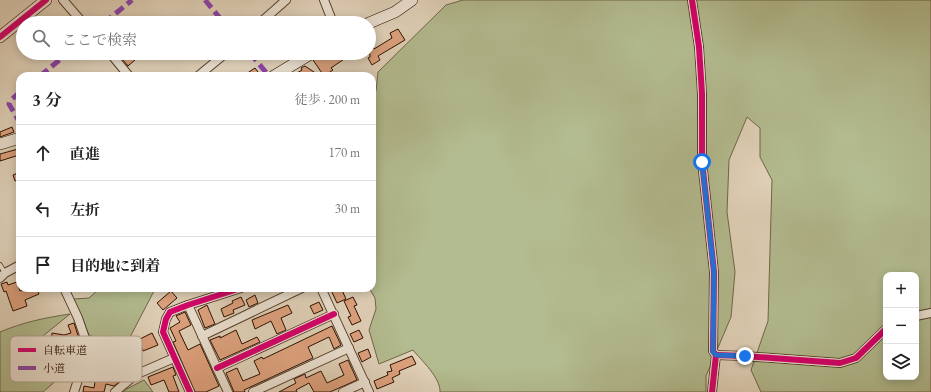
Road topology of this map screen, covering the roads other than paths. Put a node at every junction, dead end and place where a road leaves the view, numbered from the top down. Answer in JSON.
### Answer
{"nodes":[{"id":1,"x":46,"y":0,"type":"edge"},
{"id":2,"x":63,"y":0,"type":"edge"},
{"id":3,"x":286,"y":0,"type":"edge"},
{"id":4,"x":324,"y":0,"type":"edge"},
{"id":5,"x":412,"y":0,"type":"edge"},
{"id":6,"x":692,"y":0,"type":"edge"},
{"id":7,"x":26,"y":16,"type":"edge"},
{"id":8,"x":77,"y":16,"type":"edge"},
{"id":9,"x":268,"y":16,"type":"edge"},
{"id":10,"x":330,"y":16,"type":"edge"},
{"id":11,"x":376,"y":20,"type":"edge"},
{"id":12,"x":16,"y":24,"type":"edge"},
{"id":13,"x":0,"y":37,"type":"edge"},
{"id":14,"x":116,"y":60,"type":"edge"},
{"id":15,"x":217,"y":60,"type":"edge"},
{"id":16,"x":300,"y":60,"type":"edge"},
{"id":17,"x":127,"y":72,"type":"edge"},
{"id":18,"x":203,"y":72,"type":"edge"},
{"id":19,"x":281,"y":72,"type":"edge"},
{"id":20,"x":16,"y":139,"type":"edge"},
{"id":21,"x":0,"y":144,"type":"edge"},
{"id":22,"x":0,"y":265,"type":"edge"},
{"id":23,"x":16,"y":268,"type":"edge"},
{"id":24,"x":3,"y":276,"type":"edge"},
{"id":25,"x":66,"y":292,"type":"edge"},
{"id":26,"x":229,"y":292,"type":"edge"},
{"id":27,"x":294,"y":292,"type":"edge"},
{"id":28,"x":323,"y":292,"type":"edge"},
{"id":29,"x":188,"y":305,"type":"junction"},
{"id":30,"x":334,"y":314,"type":"junction"},
{"id":31,"x":931,"y":314,"type":"edge"},
{"id":32,"x":919,"y":316,"type":"edge"},
{"id":33,"x":883,"y":330,"type":"edge"},
{"id":34,"x":84,"y":336,"type":"edge"},
{"id":35,"x":202,"y":336,"type":"junction"},
{"id":36,"x":349,"y":348,"type":"junction"},
{"id":37,"x":716,"y":355,"type":"junction"},
{"id":38,"x":174,"y":358,"type":"junction"},
{"id":39,"x":217,"y":368,"type":"junction"},
{"id":40,"x":142,"y":373,"type":"edge"},
{"id":41,"x":77,"y":382,"type":"edge"},
{"id":42,"x":128,"y":382,"type":"edge"},
{"id":43,"x":365,"y":382,"type":"junction"},
{"id":44,"x":74,"y":392,"type":"edge"},
{"id":45,"x":115,"y":392,"type":"edge"},
{"id":46,"x":190,"y":392,"type":"edge"},
{"id":47,"x":228,"y":392,"type":"edge"},
{"id":48,"x":253,"y":392,"type":"edge"},
{"id":49,"x":342,"y":392,"type":"edge"},
{"id":50,"x":369,"y":392,"type":"edge"},
{"id":51,"x":712,"y":392,"type":"edge"}],
"edges":[{"from":1,"to":7,"type":"street"},
{"from":2,"to":8,"type":"street"},
{"from":3,"to":9,"type":"street"},
{"from":4,"to":10,"type":"street"},
{"from":5,"to":11,"type":"street"},
{"from":6,"to":37,"type":"street"},
{"from":12,"to":13,"type":"street"},
{"from":14,"to":17,"type":"street"},
{"from":15,"to":18,"type":"street"},
{"from":16,"to":19,"type":"street"},
{"from":20,"to":21,"type":"street"},
{"from":22,"to":24,"type":"lane"},
{"from":23,"to":24,"type":"street"},
{"from":25,"to":34,"type":"street"},
{"from":26,"to":29,"type":"street"},
{"from":27,"to":35,"type":"street"},
{"from":28,"to":30,"type":"street"},
{"from":29,"to":35,"type":"street"},
{"from":29,"to":38,"type":"street"},
{"from":30,"to":36,"type":"street"},
{"from":30,"to":39,"type":"street"},
{"from":31,"to":32,"type":"street"},
{"from":33,"to":37,"type":"street"},
{"from":35,"to":39,"type":"street"},
{"from":36,"to":43,"type":"street"},
{"from":36,"to":48,"type":"street"},
{"from":37,"to":51,"type":"street"},
{"from":38,"to":40,"type":"street"},
{"from":38,"to":46,"type":"street"},
{"from":39,"to":47,"type":"street"},
{"from":41,"to":44,"type":"street"},
{"from":42,"to":45,"type":"street"},
{"from":43,"to":49,"type":"street"},
{"from":43,"to":50,"type":"street"}]}
